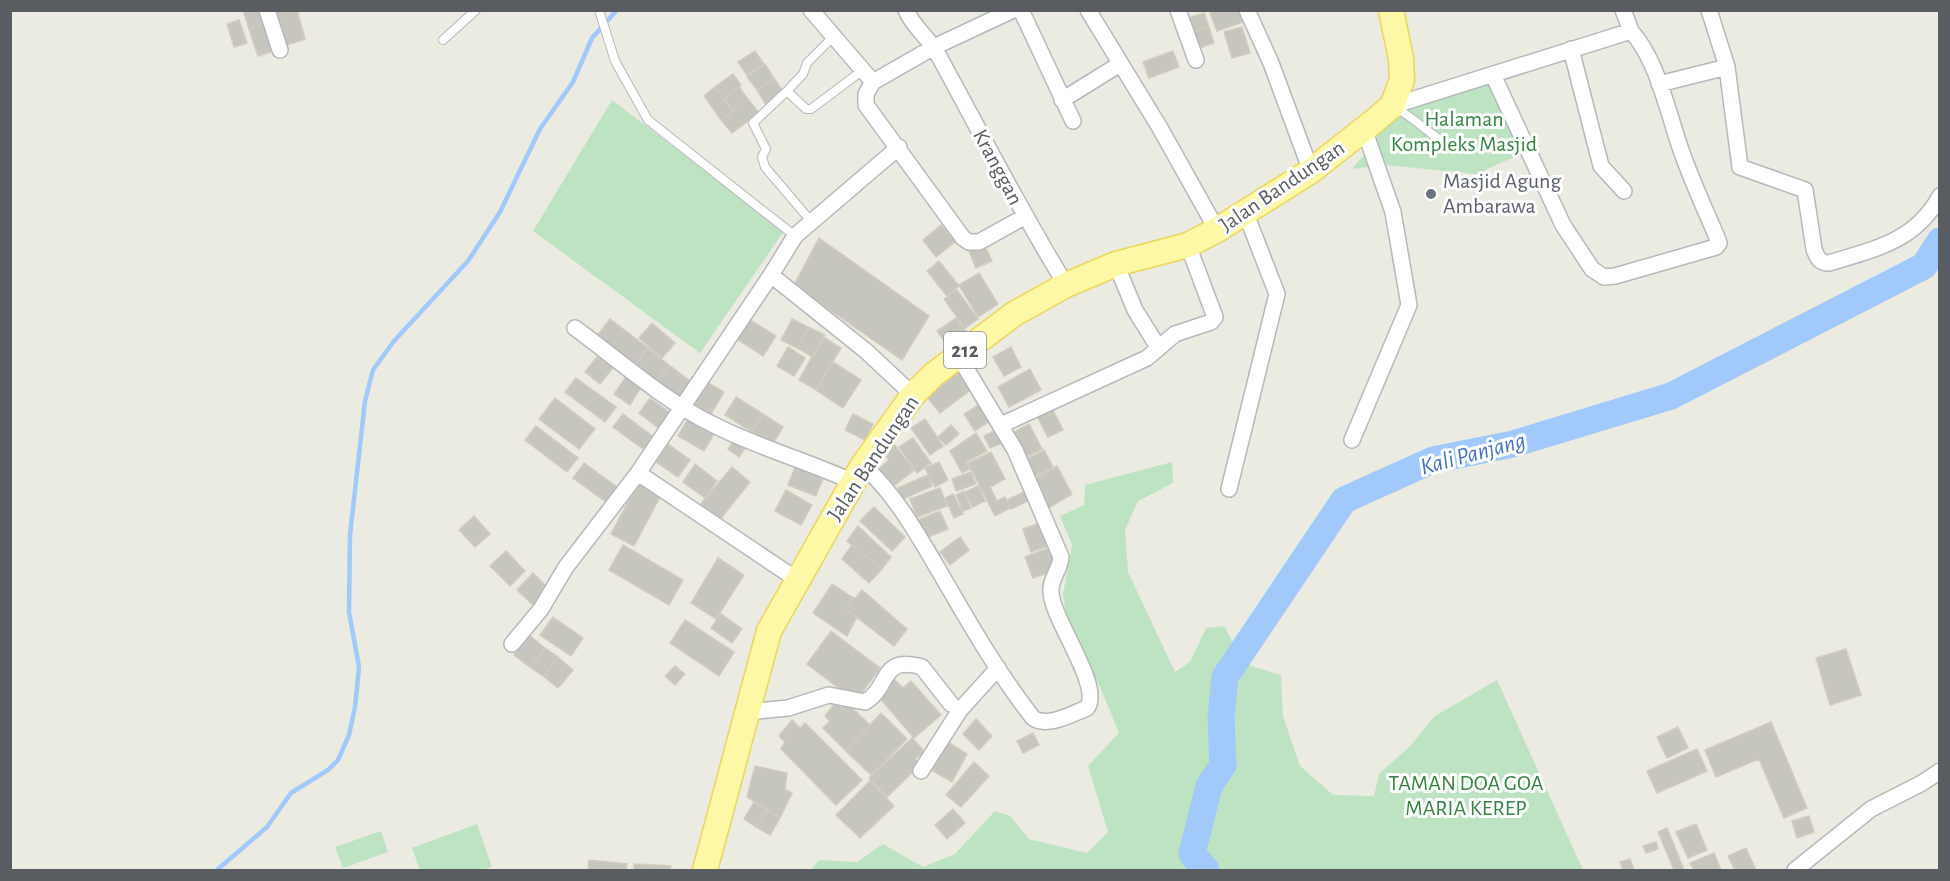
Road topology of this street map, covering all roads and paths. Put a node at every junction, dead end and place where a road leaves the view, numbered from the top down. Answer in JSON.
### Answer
{"nodes":[{"id":1,"x":267,"y":10,"type":"edge"},
{"id":2,"x":476,"y":10,"type":"edge"},
{"id":3,"x":598,"y":10,"type":"edge"},
{"id":4,"x":811,"y":10,"type":"edge"},
{"id":5,"x":906,"y":10,"type":"edge"},
{"id":6,"x":1013,"y":10,"type":"edge"},
{"id":7,"x":1021,"y":10,"type":"edge"},
{"id":8,"x":1088,"y":10,"type":"edge"},
{"id":9,"x":1178,"y":10,"type":"edge"},
{"id":10,"x":1247,"y":10,"type":"edge"},
{"id":11,"x":1391,"y":10,"type":"edge"},
{"id":12,"x":1623,"y":10,"type":"edge"},
{"id":13,"x":1708,"y":10,"type":"edge"},
{"id":14,"x":1631,"y":31,"type":"junction"},
{"id":15,"x":834,"y":36,"type":"junction"},
{"id":16,"x":443,"y":40,"type":"dead end"},
{"id":17,"x":934,"y":47,"type":"junction"},
{"id":18,"x":1571,"y":49,"type":"junction"},
{"id":19,"x":280,"y":50,"type":"dead end"},
{"id":20,"x":1196,"y":60,"type":"dead end"},
{"id":21,"x":1120,"y":64,"type":"junction"},
{"id":22,"x":1727,"y":66,"type":"junction"},
{"id":23,"x":863,"y":70,"type":"junction"},
{"id":24,"x":1493,"y":75,"type":"junction"},
{"id":25,"x":873,"y":82,"type":"junction"},
{"id":26,"x":1659,"y":84,"type":"junction"},
{"id":27,"x":787,"y":91,"type":"junction"},
{"id":28,"x":1062,"y":100,"type":"junction"},
{"id":29,"x":1392,"y":106,"type":"junction"},
{"id":30,"x":1073,"y":121,"type":"dead end"},
{"id":31,"x":1364,"y":129,"type":"junction"},
{"id":32,"x":1450,"y":146,"type":"dead end"},
{"id":33,"x":899,"y":147,"type":"junction"},
{"id":34,"x":1311,"y":171,"type":"junction"},
{"id":35,"x":1624,"y":191,"type":"dead end"},
{"id":36,"x":1940,"y":196,"type":"edge"},
{"id":37,"x":1246,"y":214,"type":"junction"},
{"id":38,"x":1024,"y":217,"type":"junction"},
{"id":39,"x":810,"y":220,"type":"junction"},
{"id":40,"x":1217,"y":230,"type":"junction"},
{"id":41,"x":795,"y":236,"type":"junction"},
{"id":42,"x":1188,"y":245,"type":"junction"},
{"id":43,"x":1116,"y":264,"type":"junction"},
{"id":44,"x":771,"y":274,"type":"junction"},
{"id":45,"x":1066,"y":285,"type":"junction"},
{"id":46,"x":575,"y":328,"type":"dead end"},
{"id":47,"x":1158,"y":347,"type":"junction"},
{"id":48,"x":958,"y":355,"type":"junction"},
{"id":49,"x":913,"y":395,"type":"junction"},
{"id":50,"x":683,"y":408,"type":"junction"},
{"id":51,"x":1001,"y":425,"type":"junction"},
{"id":52,"x":1352,"y":440,"type":"dead end"},
{"id":53,"x":638,"y":473,"type":"junction"},
{"id":54,"x":858,"y":473,"type":"junction"},
{"id":55,"x":1229,"y":489,"type":"dead end"},
{"id":56,"x":796,"y":579,"type":"junction"},
{"id":57,"x":513,"y":644,"type":"dead end"},
{"id":58,"x":998,"y":668,"type":"junction"},
{"id":59,"x":951,"y":704,"type":"dead end"},
{"id":60,"x":747,"y":712,"type":"junction"},
{"id":61,"x":921,"y":771,"type":"dead end"},
{"id":62,"x":1940,"y":771,"type":"edge"},
{"id":63,"x":1802,"y":869,"type":"edge"},
{"id":64,"x":705,"y":870,"type":"edge"}],
"edges":[{"from":1,"to":19,"type":"street"},
{"from":2,"to":16,"type":"lane"},
{"from":3,"to":41,"type":"lane"},
{"from":4,"to":15,"type":"street"},
{"from":5,"to":17,"type":"street","name":"Kranggan"},
{"from":6,"to":17,"type":"street"},
{"from":7,"to":28,"type":"street"},
{"from":8,"to":21,"type":"street"},
{"from":9,"to":20,"type":"street"},
{"from":10,"to":34,"type":"street"},
{"from":11,"to":29,"type":"main road"},
{"from":12,"to":14,"type":"street"},
{"from":13,"to":22,"type":"street"},
{"from":14,"to":18,"type":"street"},
{"from":14,"to":26,"type":"street"},
{"from":15,"to":23,"type":"street"},
{"from":15,"to":27,"type":"lane"},
{"from":17,"to":25,"type":"street"},
{"from":17,"to":38,"type":"street","name":"Kranggan"},
{"from":18,"to":24,"type":"street"},
{"from":18,"to":35,"type":"street"},
{"from":21,"to":28,"type":"street"},
{"from":21,"to":40,"type":"street"},
{"from":22,"to":26,"type":"street"},
{"from":22,"to":36,"type":"street"},
{"from":23,"to":25,"type":"street"},
{"from":23,"to":27,"type":"lane"},
{"from":24,"to":26,"type":"street"},
{"from":24,"to":29,"type":"street"},
{"from":25,"to":33,"type":"street"},
{"from":27,"to":39,"type":"lane"},
{"from":28,"to":30,"type":"street"},
{"from":29,"to":31,"type":"main road","name":"Jalan Bandungan","number":"212"},
{"from":29,"to":32,"type":"lane"},
{"from":31,"to":34,"type":"main road","name":"Jalan Bandungan","number":"212"},
{"from":31,"to":52,"type":"street"},
{"from":33,"to":38,"type":"street"},
{"from":33,"to":39,"type":"street"},
{"from":34,"to":37,"type":"main road","name":"Jalan Bandungan","number":"212"},
{"from":37,"to":40,"type":"main road","name":"Jalan Bandungan","number":"212"},
{"from":37,"to":55,"type":"street"},
{"from":38,"to":45,"type":"street","name":"Kranggan"},
{"from":39,"to":41,"type":"street"},
{"from":40,"to":42,"type":"main road","name":"Jalan Bandungan","number":"212"},
{"from":41,"to":44,"type":"street"},
{"from":42,"to":43,"type":"main road","name":"Jalan Bandungan","number":"212"},
{"from":42,"to":47,"type":"street"},
{"from":43,"to":45,"type":"main road","name":"Jalan Bandungan","number":"212"},
{"from":43,"to":47,"type":"street"},
{"from":44,"to":49,"type":"street"},
{"from":44,"to":50,"type":"street"},
{"from":45,"to":48,"type":"main road","name":"Jalan Bandungan","number":"212"},
{"from":46,"to":50,"type":"street"},
{"from":47,"to":51,"type":"street"},
{"from":48,"to":49,"type":"main road","name":"Jalan Bandungan","number":"212"},
{"from":48,"to":51,"type":"street"},
{"from":49,"to":54,"type":"main road","name":"Jalan Bandungan","number":"212"},
{"from":50,"to":53,"type":"street"},
{"from":50,"to":54,"type":"street"},
{"from":51,"to":58,"type":"street"},
{"from":53,"to":56,"type":"street"},
{"from":53,"to":57,"type":"street"},
{"from":54,"to":56,"type":"main road","name":"Jalan Bandungan","number":"212"},
{"from":54,"to":58,"type":"street"},
{"from":56,"to":60,"type":"main road","name":"Jalan Bandungan","number":"212"},
{"from":58,"to":61,"type":"street"},
{"from":59,"to":60,"type":"street"},
{"from":60,"to":64,"type":"main road","name":"Jalan Bandungan","number":"212"},
{"from":62,"to":63,"type":"street"}]}
